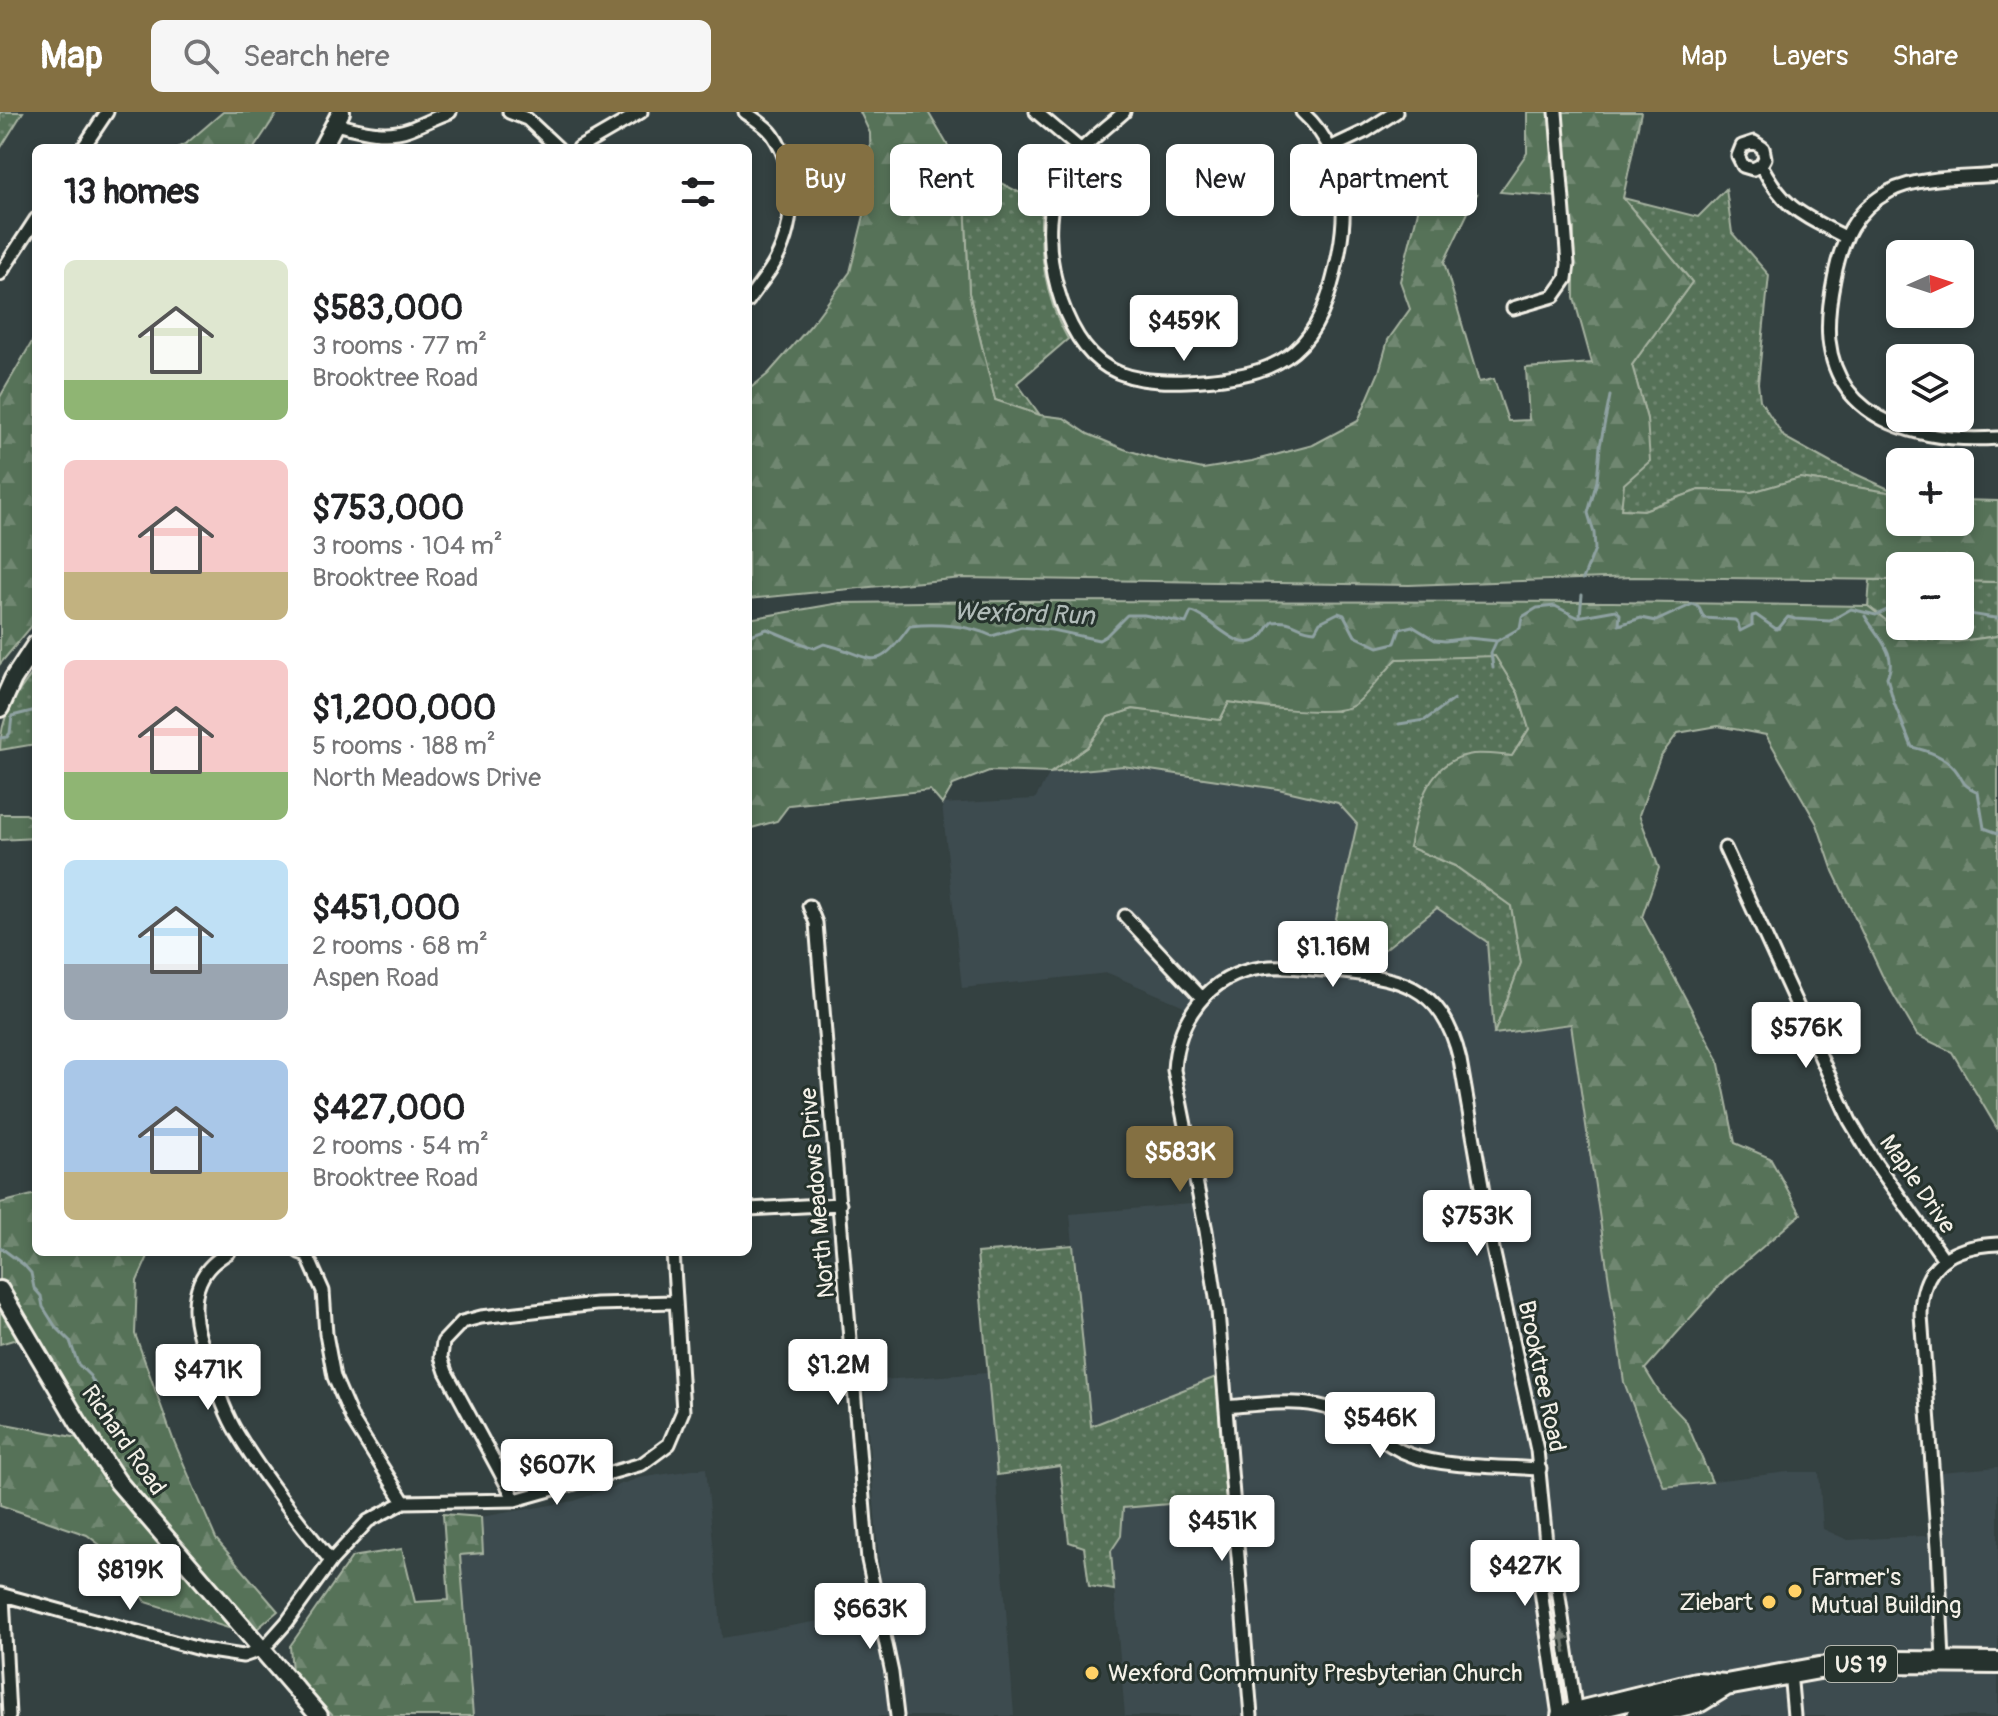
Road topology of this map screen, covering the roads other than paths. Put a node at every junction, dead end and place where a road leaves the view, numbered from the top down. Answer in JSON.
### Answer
{"nodes":[{"id":1,"x":107,"y":112,"type":"edge"},
{"id":2,"x":450,"y":112,"type":"edge"},
{"id":3,"x":509,"y":112,"type":"edge"},
{"id":4,"x":641,"y":112,"type":"edge"},
{"id":5,"x":745,"y":112,"type":"edge"},
{"id":6,"x":1036,"y":112,"type":"edge"},
{"id":7,"x":1124,"y":112,"type":"edge"},
{"id":8,"x":1302,"y":112,"type":"edge"},
{"id":9,"x":1396,"y":112,"type":"edge"},
{"id":10,"x":1556,"y":112,"type":"edge"},
{"id":11,"x":338,"y":118,"type":"edge"},
{"id":12,"x":86,"y":144,"type":"edge"},
{"id":13,"x":324,"y":144,"type":"edge"},
{"id":14,"x":554,"y":144,"type":"edge"},
{"id":15,"x":586,"y":144,"type":"edge"},
{"id":16,"x":1074,"y":144,"type":"edge"},
{"id":17,"x":1088,"y":144,"type":"edge"},
{"id":18,"x":1327,"y":144,"type":"edge"},
{"id":19,"x":1338,"y":144,"type":"edge"},
{"id":20,"x":1761,"y":165,"type":"dead end"},
{"id":21,"x":1998,"y":175,"type":"edge"},
{"id":22,"x":1049,"y":216,"type":"edge"},
{"id":23,"x":1344,"y":216,"type":"edge"},
{"id":24,"x":32,"y":225,"type":"edge"},
{"id":25,"x":1845,"y":237,"type":"junction"},
{"id":26,"x":0,"y":274,"type":"edge"},
{"id":27,"x":752,"y":295,"type":"edge"},
{"id":28,"x":1513,"y":308,"type":"dead end"},
{"id":29,"x":1998,"y":438,"type":"edge"},
{"id":30,"x":32,"y":650,"type":"edge"},
{"id":31,"x":0,"y":708,"type":"edge"},
{"id":32,"x":1725,"y":848,"type":"dead end"},
{"id":33,"x":809,"y":906,"type":"dead end"},
{"id":34,"x":1125,"y":916,"type":"dead end"},
{"id":35,"x":1202,"y":998,"type":"junction"},
{"id":36,"x":840,"y":1204,"type":"junction"},
{"id":37,"x":752,"y":1209,"type":"edge"},
{"id":38,"x":1998,"y":1244,"type":"edge"},
{"id":39,"x":222,"y":1256,"type":"edge"},
{"id":40,"x":307,"y":1256,"type":"edge"},
{"id":41,"x":673,"y":1256,"type":"edge"},
{"id":42,"x":1944,"y":1259,"type":"junction"},
{"id":43,"x":0,"y":1290,"type":"edge"},
{"id":44,"x":675,"y":1302,"type":"junction"},
{"id":45,"x":1226,"y":1407,"type":"junction"},
{"id":46,"x":1540,"y":1469,"type":"junction"},
{"id":47,"x":515,"y":1500,"type":"junction"},
{"id":48,"x":404,"y":1502,"type":"junction"},
{"id":49,"x":331,"y":1561,"type":"junction"},
{"id":50,"x":1549,"y":1573,"type":"junction"},
{"id":51,"x":2,"y":1594,"type":"edge"},
{"id":52,"x":263,"y":1649,"type":"junction"},
{"id":53,"x":1943,"y":1661,"type":"junction"},
{"id":54,"x":1998,"y":1663,"type":"edge"},
{"id":55,"x":1790,"y":1672,"type":"junction"},
{"id":56,"x":1726,"y":1685,"type":"junction"},
{"id":57,"x":1568,"y":1715,"type":"edge"},
{"id":58,"x":9,"y":1716,"type":"edge"},
{"id":59,"x":319,"y":1716,"type":"edge"},
{"id":60,"x":897,"y":1716,"type":"edge"},
{"id":61,"x":1251,"y":1716,"type":"edge"},
{"id":62,"x":1637,"y":1716,"type":"edge"},
{"id":63,"x":1794,"y":1716,"type":"edge"}],
"edges":[{"from":1,"to":12,"type":"street"},
{"from":2,"to":11,"type":"street"},
{"from":3,"to":14,"type":"street"},
{"from":4,"to":15,"type":"street"},
{"from":5,"to":27,"type":"street"},
{"from":6,"to":16,"type":"street"},
{"from":7,"to":17,"type":"street"},
{"from":8,"to":18,"type":"street"},
{"from":9,"to":19,"type":"street"},
{"from":10,"to":28,"type":"street"},
{"from":11,"to":13,"type":"street"},
{"from":20,"to":25,"type":"street"},
{"from":21,"to":25,"type":"street"},
{"from":22,"to":23,"type":"street"},
{"from":24,"to":26,"type":"street"},
{"from":25,"to":29,"type":"street"},
{"from":30,"to":31,"type":"street"},
{"from":32,"to":42,"type":"street","name":"Maple Drive"},
{"from":33,"to":36,"type":"street","name":"North Meadows Drive"},
{"from":34,"to":35,"type":"street"},
{"from":35,"to":45,"type":"street","name":"Brooktree Road"},
{"from":35,"to":46,"type":"street","name":"Brooktree Road"},
{"from":36,"to":37,"type":"street"},
{"from":36,"to":60,"type":"street","name":"North Meadows Drive"},
{"from":38,"to":42,"type":"street"},
{"from":39,"to":49,"type":"street"},
{"from":40,"to":48,"type":"street"},
{"from":41,"to":44,"type":"street"},
{"from":42,"to":53,"type":"street","name":"Maple Drive"},
{"from":43,"to":52,"type":"street","name":"Richard Road"},
{"from":44,"to":47,"type":"street"},
{"from":44,"to":47,"type":"street"},
{"from":45,"to":46,"type":"street"},
{"from":45,"to":61,"type":"street","name":"Brooktree Road"},
{"from":46,"to":50,"type":"street","name":"Brooktree Road"},
{"from":47,"to":48,"type":"street"},
{"from":48,"to":49,"type":"street"},
{"from":49,"to":52,"type":"street"},
{"from":57,"to":50,"type":"street","name":"Brooktree Road","one_way":true},
{"from":50,"to":57,"type":"street","name":"Brooktree Road"},
{"from":51,"to":52,"type":"street"},
{"from":51,"to":58,"type":"street"},
{"from":52,"to":59,"type":"street","name":"Richard Road"},
{"from":53,"to":54,"type":"highway","number":"US 19"},
{"from":53,"to":55,"type":"highway","number":"US 19"},
{"from":55,"to":56,"type":"highway","number":"US 19"},
{"from":55,"to":63,"type":"street"},
{"from":56,"to":57,"type":"highway","number":"US 19"},
{"from":56,"to":62,"type":"highway","number":"US 19"}]}
